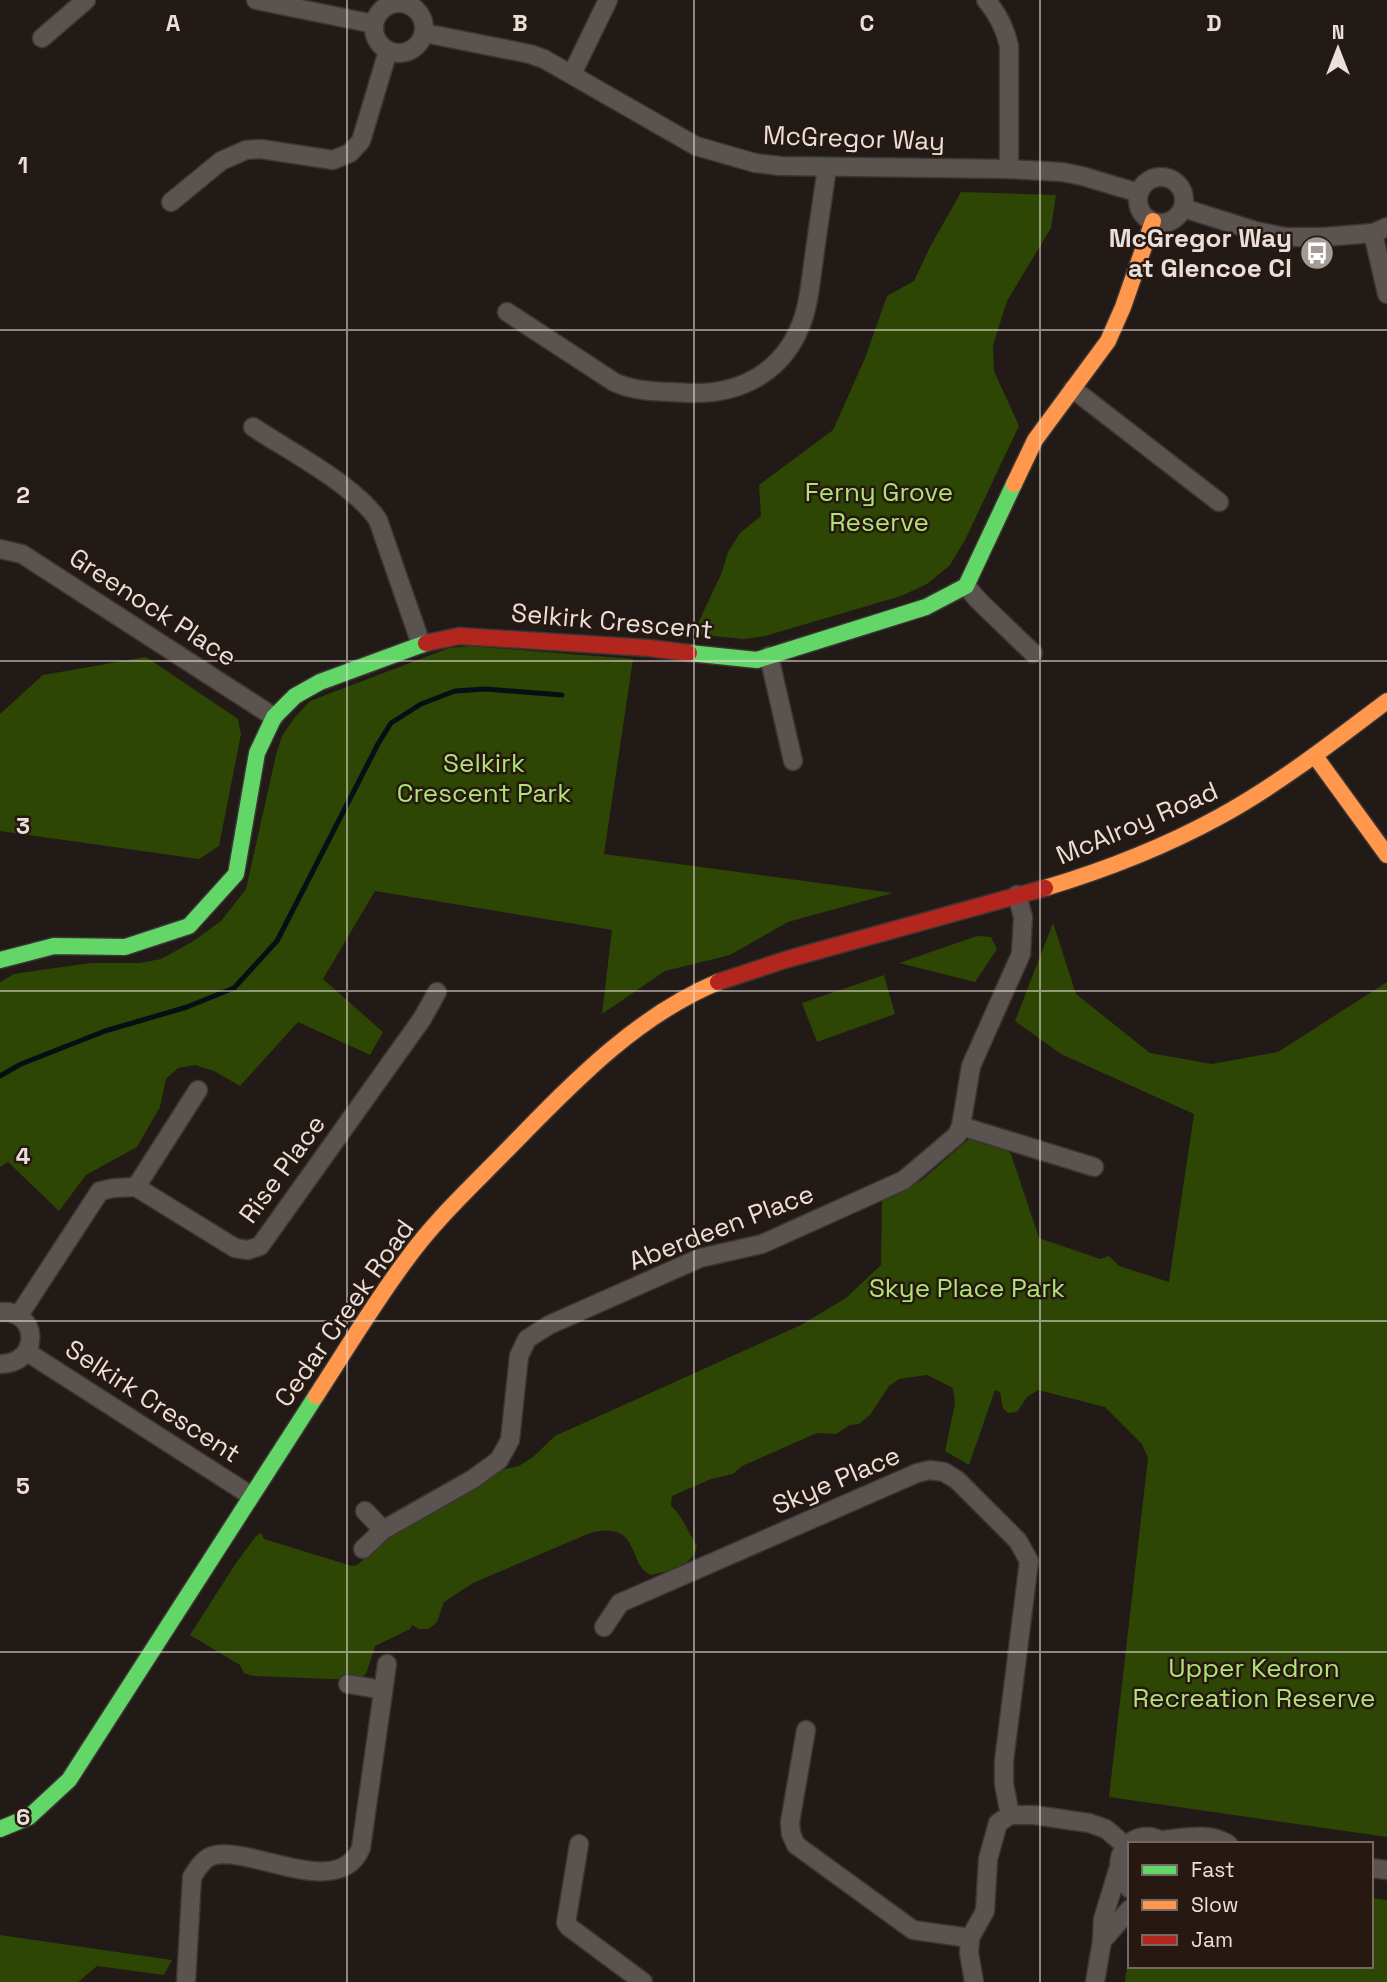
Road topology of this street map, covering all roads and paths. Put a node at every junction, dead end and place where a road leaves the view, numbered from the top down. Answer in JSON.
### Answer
{"nodes":[{"id":1,"x":86,"y":0,"type":"edge"},
{"id":2,"x":256,"y":0,"type":"edge"},
{"id":3,"x":608,"y":0,"type":"edge"},
{"id":4,"x":986,"y":0,"type":"edge"},
{"id":5,"x":398,"y":1,"type":"edge"},
{"id":6,"x":374,"y":24,"type":"junction"},
{"id":7,"x":424,"y":33,"type":"junction"},
{"id":8,"x":42,"y":38,"type":"dead end"},
{"id":9,"x":388,"y":51,"type":"junction"},
{"id":10,"x":572,"y":75,"type":"junction"},
{"id":11,"x":827,"y":167,"type":"junction"},
{"id":12,"x":1009,"y":169,"type":"junction"},
{"id":13,"x":1139,"y":193,"type":"junction"},
{"id":14,"x":171,"y":202,"type":"dead end"},
{"id":15,"x":1183,"y":208,"type":"junction"},
{"id":16,"x":1153,"y":221,"type":"junction"},
{"id":17,"x":1380,"y":230,"type":"edge"},
{"id":18,"x":1387,"y":295,"type":"edge"},
{"id":19,"x":507,"y":312,"type":"dead end"},
{"id":20,"x":1073,"y":389,"type":"junction"},
{"id":21,"x":253,"y":427,"type":"dead end"},
{"id":22,"x":1219,"y":502,"type":"dead end"},
{"id":23,"x":0,"y":549,"type":"edge"},
{"id":24,"x":966,"y":586,"type":"junction"},
{"id":25,"x":421,"y":644,"type":"junction"},
{"id":26,"x":1033,"y":653,"type":"dead end"},
{"id":27,"x":769,"y":656,"type":"junction"},
{"id":28,"x":1387,"y":701,"type":"edge"},
{"id":29,"x":274,"y":718,"type":"junction"},
{"id":30,"x":1315,"y":756,"type":"junction"},
{"id":31,"x":793,"y":761,"type":"dead end"},
{"id":32,"x":1387,"y":855,"type":"edge"},
{"id":33,"x":1017,"y":895,"type":"junction"},
{"id":34,"x":879,"y":934,"type":"joint"},
{"id":35,"x":0,"y":960,"type":"edge"},
{"id":36,"x":437,"y":992,"type":"dead end"},
{"id":37,"x":198,"y":1090,"type":"dead end"},
{"id":38,"x":961,"y":1126,"type":"junction"},
{"id":39,"x":1094,"y":1167,"type":"dead end"},
{"id":40,"x":136,"y":1187,"type":"junction"},
{"id":41,"x":0,"y":1312,"type":"edge"},
{"id":42,"x":19,"y":1315,"type":"junction"},
{"id":43,"x":27,"y":1352,"type":"junction"},
{"id":44,"x":0,"y":1363,"type":"edge"},
{"id":45,"x":250,"y":1494,"type":"junction"},
{"id":46,"x":365,"y":1511,"type":"dead end"},
{"id":47,"x":383,"y":1530,"type":"junction"},
{"id":48,"x":363,"y":1549,"type":"dead end"},
{"id":49,"x":604,"y":1627,"type":"dead end"},
{"id":50,"x":387,"y":1664,"type":"dead end"},
{"id":51,"x":348,"y":1684,"type":"dead end"},
{"id":52,"x":383,"y":1689,"type":"junction"},
{"id":53,"x":806,"y":1730,"type":"dead end"},
{"id":54,"x":1010,"y":1815,"type":"junction"},
{"id":55,"x":0,"y":1829,"type":"edge"},
{"id":56,"x":1133,"y":1842,"type":"edge"},
{"id":57,"x":1164,"y":1842,"type":"edge"},
{"id":58,"x":1225,"y":1842,"type":"edge"},
{"id":59,"x":579,"y":1844,"type":"dead end"},
{"id":60,"x":1126,"y":1846,"type":"joint"},
{"id":61,"x":1118,"y":1870,"type":"junction"},
{"id":62,"x":1128,"y":1887,"type":"edge"},
{"id":63,"x":1128,"y":1911,"type":"edge"},
{"id":64,"x":971,"y":1938,"type":"junction"},
{"id":65,"x":1102,"y":1941,"type":"junction"},
{"id":66,"x":186,"y":1982,"type":"edge"},
{"id":67,"x":643,"y":1982,"type":"edge"},
{"id":68,"x":974,"y":1982,"type":"edge"},
{"id":69,"x":1095,"y":1982,"type":"edge"}],
"edges":[{"from":1,"to":8,"type":"street"},
{"from":2,"to":6,"type":"street"},
{"from":3,"to":10,"type":"street"},
{"from":4,"to":12,"type":"street"},
{"from":5,"to":6,"type":"street"},
{"from":5,"to":7,"type":"street"},
{"from":6,"to":9,"type":"street"},
{"from":7,"to":9,"type":"street"},
{"from":7,"to":10,"type":"street","name":"McGregor Way"},
{"from":9,"to":14,"type":"street"},
{"from":10,"to":11,"type":"street","name":"McGregor Way"},
{"from":11,"to":12,"type":"street","name":"McGregor Way"},
{"from":11,"to":19,"type":"street"},
{"from":12,"to":13,"type":"street","name":"McGregor Way"},
{"from":13,"to":15,"type":"street"},
{"from":13,"to":16,"type":"street"},
{"from":15,"to":16,"type":"street"},
{"from":15,"to":17,"type":"street"},
{"from":16,"to":20,"type":"street"},
{"from":17,"to":18,"type":"street"},
{"from":20,"to":22,"type":"street"},
{"from":20,"to":24,"type":"street"},
{"from":21,"to":25,"type":"street"},
{"from":23,"to":29,"type":"street","name":"Greenock Place"},
{"from":24,"to":26,"type":"street"},
{"from":24,"to":27,"type":"street","name":"Selkirk Crescent"},
{"from":25,"to":27,"type":"street","name":"Selkirk Crescent"},
{"from":25,"to":29,"type":"street","name":"Selkirk Crescent"},
{"from":27,"to":31,"type":"street"},
{"from":28,"to":30,"type":"street","name":"McAlroy Road"},
{"from":29,"to":35,"type":"street","name":"Selkirk Crescent"},
{"from":30,"to":32,"type":"street"},
{"from":30,"to":33,"type":"street","name":"McAlroy Road"},
{"from":33,"to":34,"type":"street","name":"McAlroy Road"},
{"from":33,"to":38,"type":"street"},
{"from":34,"to":45,"type":"street","name":"Cedar Creek Road"},
{"from":36,"to":40,"type":"street","name":"Rise Place"},
{"from":37,"to":40,"type":"street"},
{"from":38,"to":39,"type":"street"},
{"from":38,"to":47,"type":"street","name":"Aberdeen Place"},
{"from":40,"to":42,"type":"street"},
{"from":41,"to":42,"type":"street"},
{"from":42,"to":43,"type":"street"},
{"from":43,"to":44,"type":"street"},
{"from":43,"to":45,"type":"street","name":"Selkirk Crescent"},
{"from":45,"to":55,"type":"street","name":"Cedar Creek Road"},
{"from":46,"to":47,"type":"street"},
{"from":47,"to":48,"type":"street","name":"Aberdeen Place"},
{"from":49,"to":54,"type":"street","name":"Skye Place"},
{"from":50,"to":52,"type":"street"},
{"from":51,"to":52,"type":"street"},
{"from":52,"to":66,"type":"street"},
{"from":53,"to":64,"type":"street"},
{"from":54,"to":60,"type":"street"},
{"from":54,"to":64,"type":"street"},
{"from":56,"to":57,"type":"street"},
{"from":57,"to":58,"type":"street"},
{"from":59,"to":67,"type":"street"},
{"from":60,"to":61,"type":"street"},
{"from":61,"to":62,"type":"street"},
{"from":61,"to":65,"type":"street"},
{"from":63,"to":65,"type":"street"},
{"from":64,"to":68,"type":"street"},
{"from":65,"to":69,"type":"street"}]}
